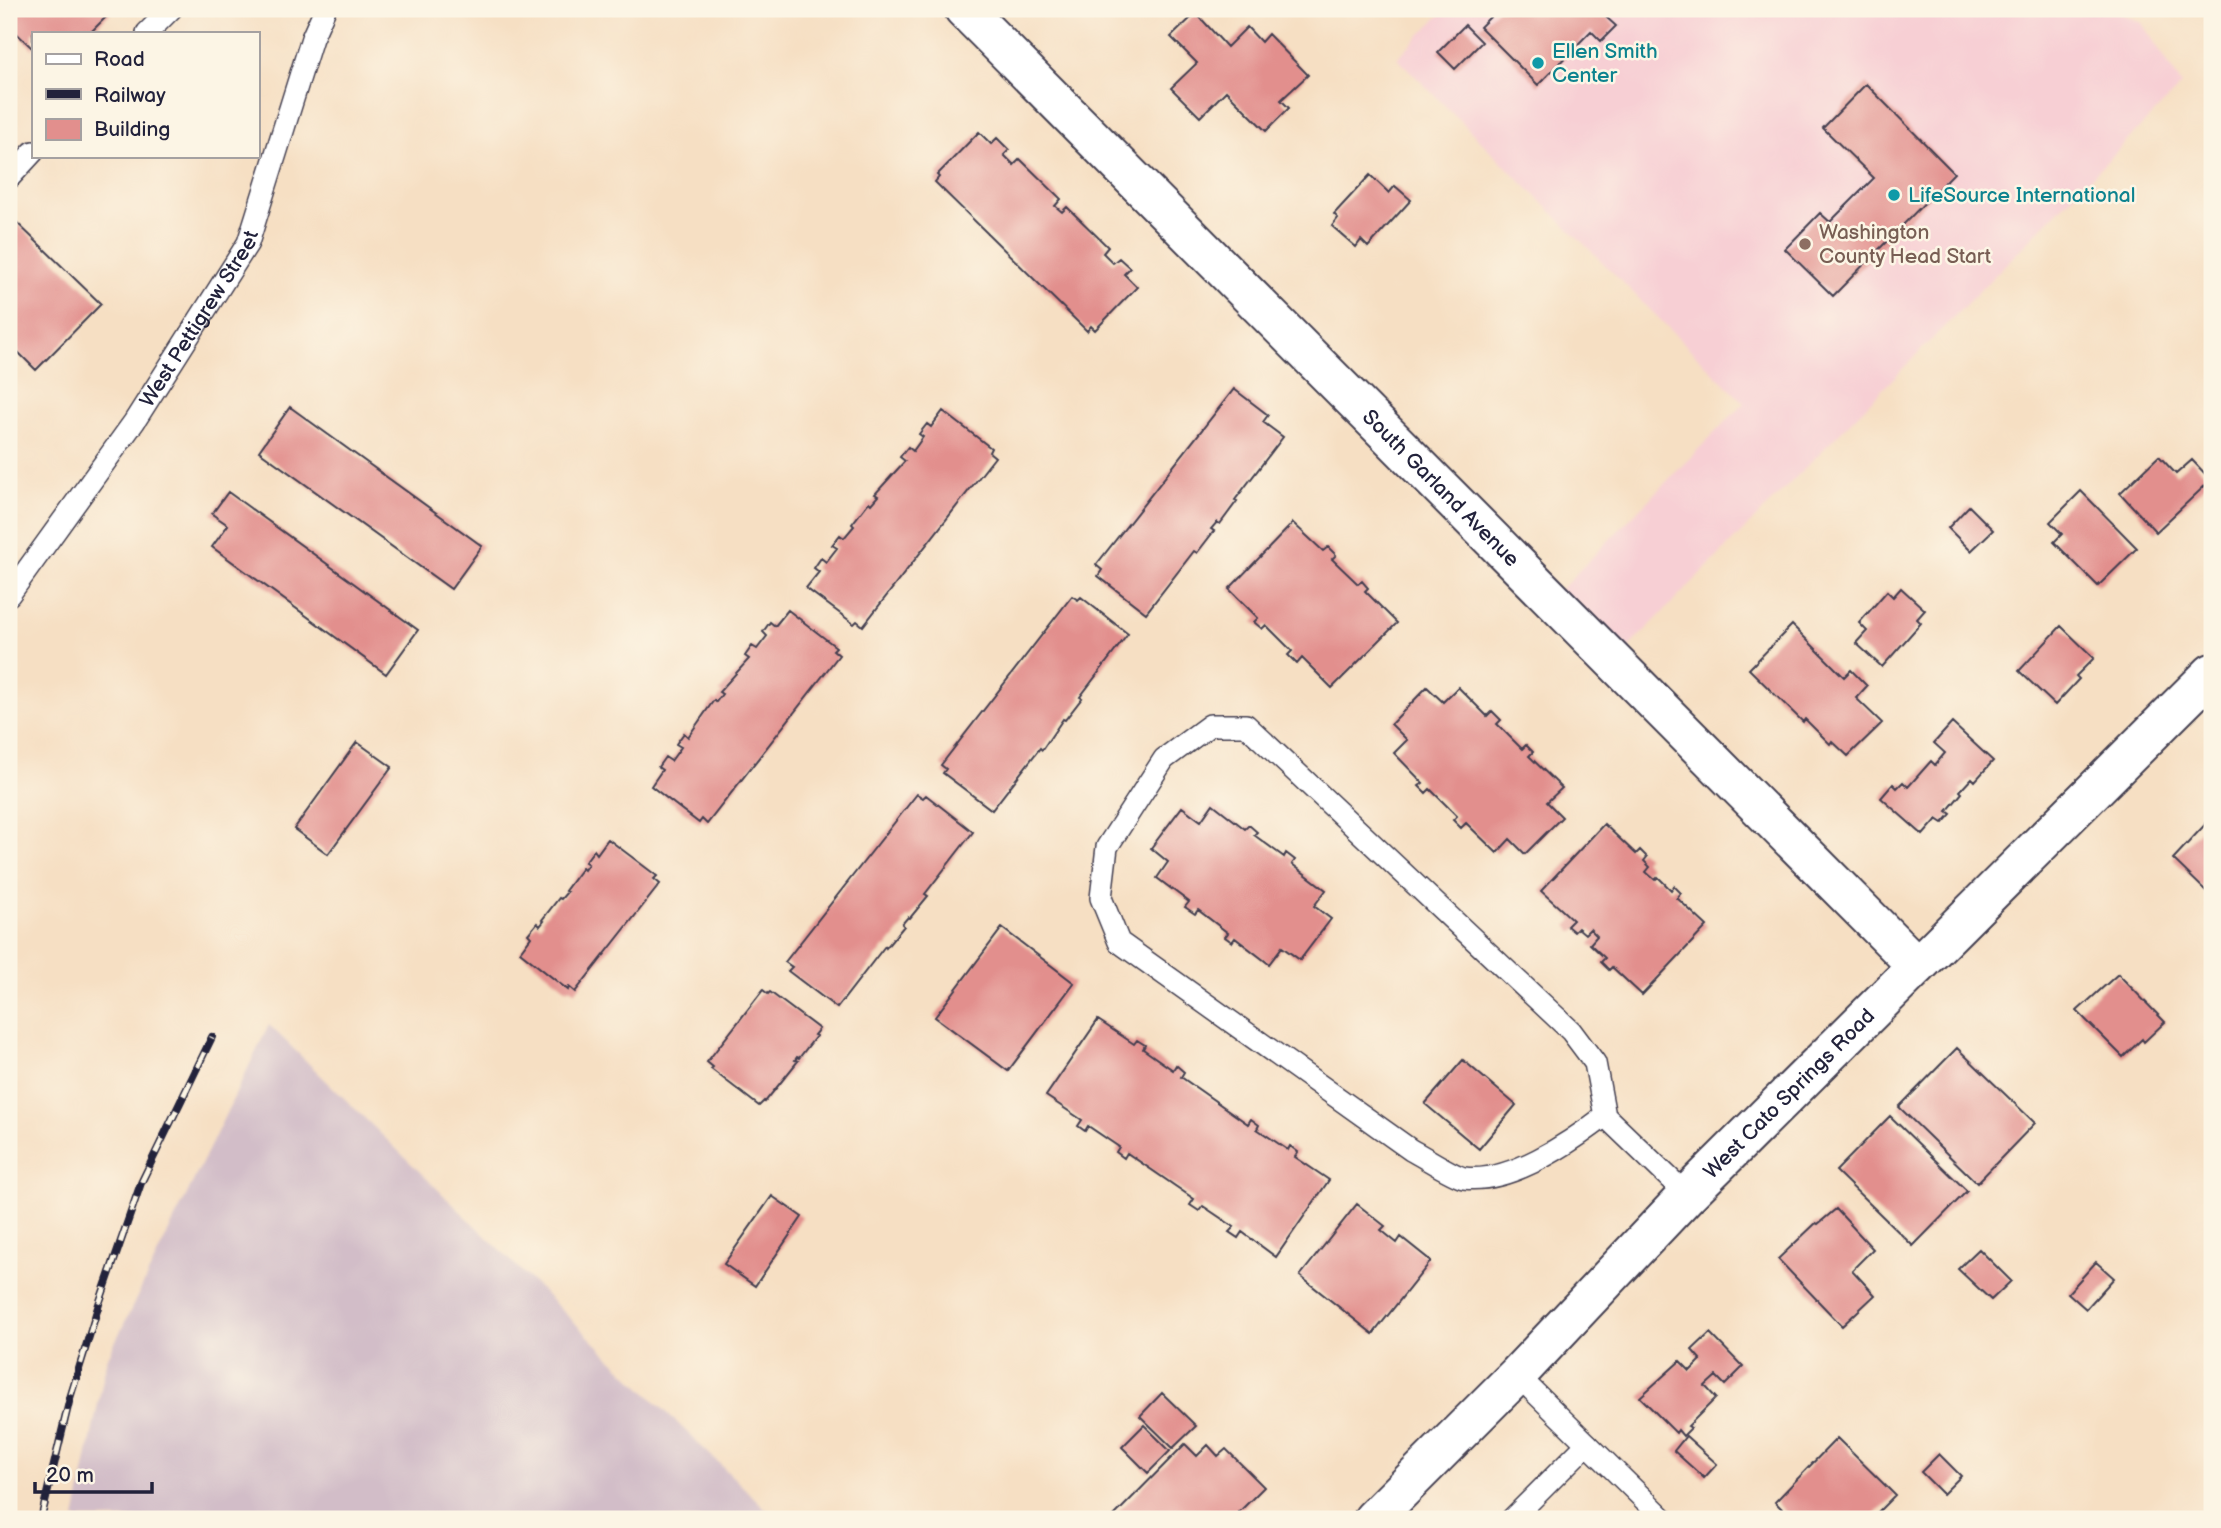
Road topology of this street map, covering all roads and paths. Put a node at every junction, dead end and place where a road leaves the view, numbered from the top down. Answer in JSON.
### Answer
{"nodes":[{"id":1,"x":171,"y":9,"type":"edge"},
{"id":2,"x":325,"y":9,"type":"edge"},
{"id":3,"x":964,"y":9,"type":"edge"},
{"id":4,"x":148,"y":32,"type":"edge"},
{"id":5,"x":32,"y":153,"type":"edge"},
{"id":6,"x":9,"y":178,"type":"edge"},
{"id":7,"x":9,"y":595,"type":"edge"},
{"id":8,"x":2212,"y":673,"type":"edge"},
{"id":9,"x":1917,"y":967,"type":"junction"},
{"id":10,"x":1605,"y":1116,"type":"junction"},
{"id":11,"x":1687,"y":1195,"type":"junction"},
{"id":12,"x":1517,"y":1375,"type":"junction"},
{"id":13,"x":1587,"y":1444,"type":"junction"},
{"id":14,"x":1373,"y":1519,"type":"edge"},
{"id":15,"x":1513,"y":1519,"type":"edge"},
{"id":16,"x":1664,"y":1519,"type":"edge"}],
"edges":[{"from":1,"to":4,"type":"lane"},
{"from":2,"to":7,"type":"lane","name":"West Pettigrew Street"},
{"from":3,"to":9,"type":"street","name":"South Garland Avenue"},
{"from":5,"to":6,"type":"lane"},
{"from":8,"to":9,"type":"street","name":"West Cato Springs Road"},
{"from":9,"to":11,"type":"street","name":"West Cato Springs Road"},
{"from":10,"to":10,"type":"lane"},
{"from":10,"to":11,"type":"lane"},
{"from":11,"to":12,"type":"street","name":"West Cato Springs Road"},
{"from":12,"to":13,"type":"lane"},
{"from":12,"to":14,"type":"street","name":"West Cato Springs Road"},
{"from":13,"to":15,"type":"lane"},
{"from":13,"to":16,"type":"lane"}]}
